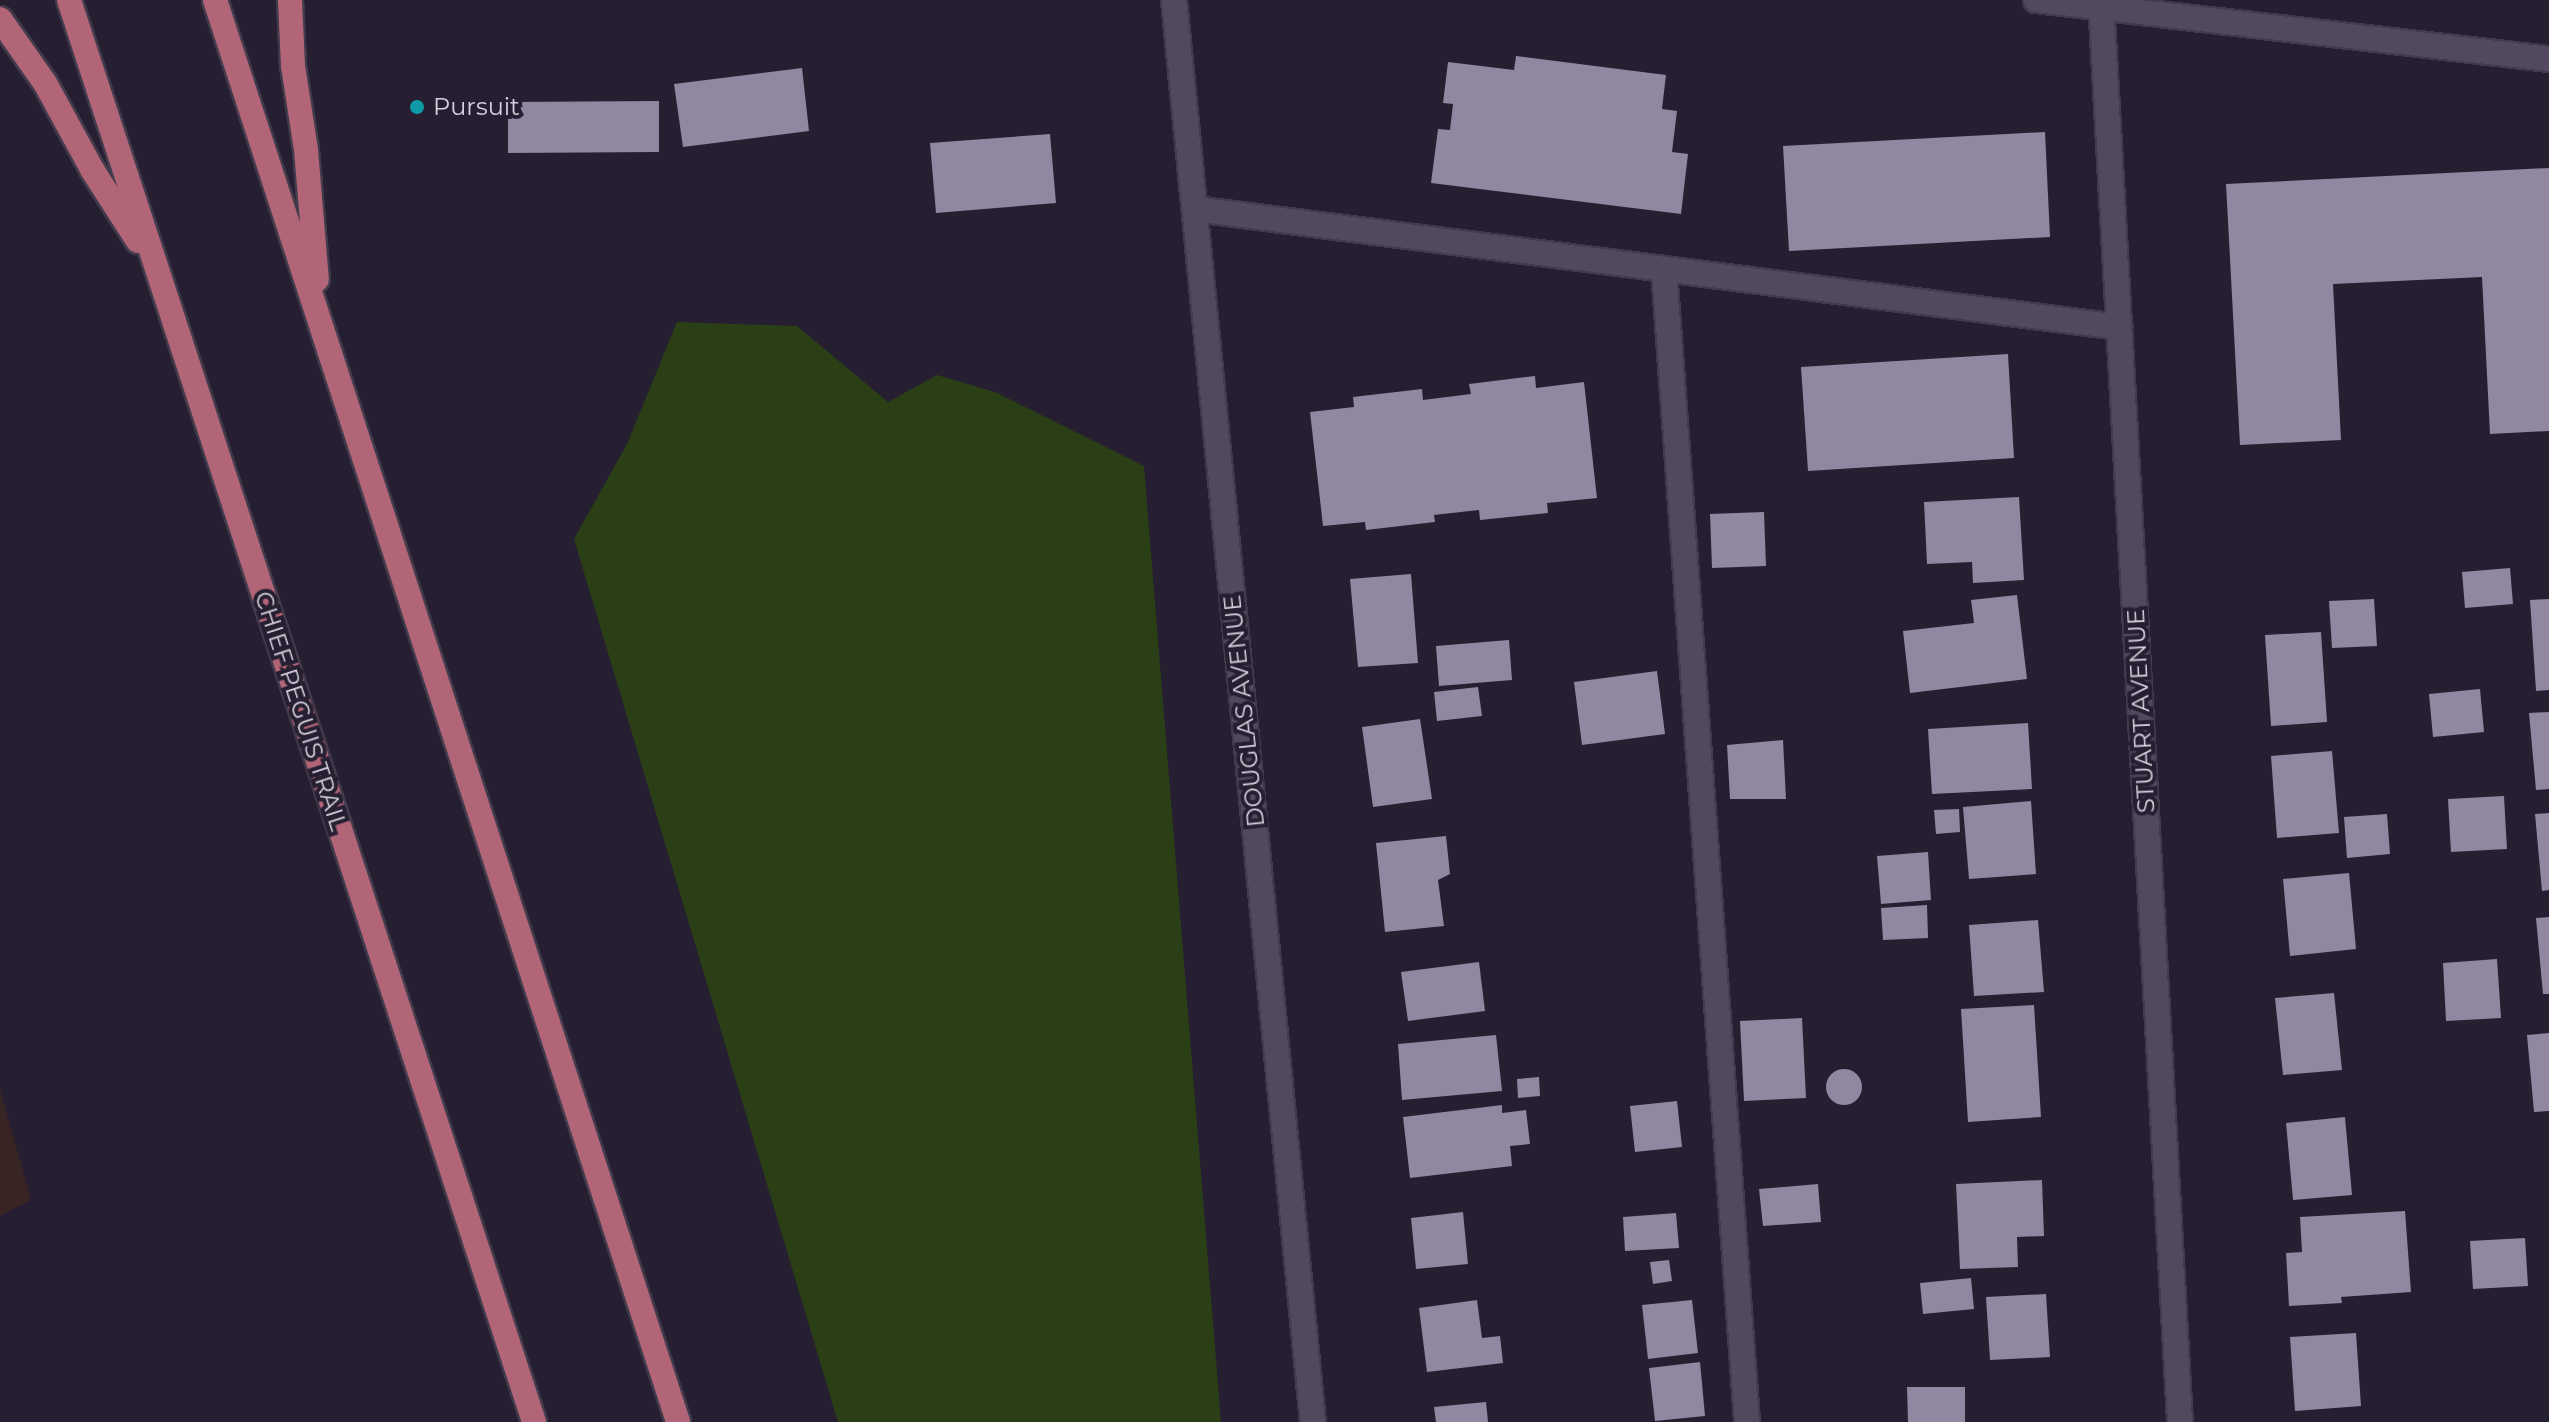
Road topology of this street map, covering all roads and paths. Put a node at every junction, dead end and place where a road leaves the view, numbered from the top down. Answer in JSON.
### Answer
{"nodes":[{"id":1,"x":69,"y":0,"type":"edge"},
{"id":2,"x":215,"y":0,"type":"edge"},
{"id":3,"x":290,"y":0,"type":"edge"},
{"id":4,"x":1174,"y":0,"type":"edge"},
{"id":5,"x":2036,"y":0,"type":"edge"},
{"id":6,"x":2101,"y":3,"type":"edge"},
{"id":7,"x":0,"y":19,"type":"edge"},
{"id":8,"x":2549,"y":59,"type":"edge"},
{"id":9,"x":1195,"y":209,"type":"junction"},
{"id":10,"x":156,"y":269,"type":"junction"},
{"id":11,"x":1664,"y":269,"type":"junction"},
{"id":12,"x":320,"y":318,"type":"junction"},
{"id":13,"x":2119,"y":327,"type":"junction"},
{"id":14,"x":534,"y":1422,"type":"edge"},
{"id":15,"x":678,"y":1422,"type":"edge"},
{"id":16,"x":1313,"y":1422,"type":"edge"},
{"id":17,"x":1747,"y":1422,"type":"edge"},
{"id":18,"x":2180,"y":1422,"type":"edge"}],
"edges":[{"from":1,"to":10,"type":"main road","name":"CHIEF PEGUIS TRAIL"},
{"from":2,"to":12,"type":"main road"},
{"from":3,"to":12,"type":"main road"},
{"from":4,"to":9,"type":"street","name":"DOUGLAS AVENUE"},
{"from":5,"to":6,"type":"street"},
{"from":6,"to":8,"type":"street"},
{"from":6,"to":13,"type":"street","name":"STUART AVENUE"},
{"from":7,"to":10,"type":"main road"},
{"from":9,"to":11,"type":"street"},
{"from":9,"to":16,"type":"street","name":"DOUGLAS AVENUE"},
{"from":10,"to":14,"type":"main road","name":"CHIEF PEGUIS TRAIL"},
{"from":11,"to":13,"type":"street"},
{"from":11,"to":17,"type":"street"},
{"from":12,"to":15,"type":"main road"},
{"from":13,"to":18,"type":"street","name":"STUART AVENUE"}]}
